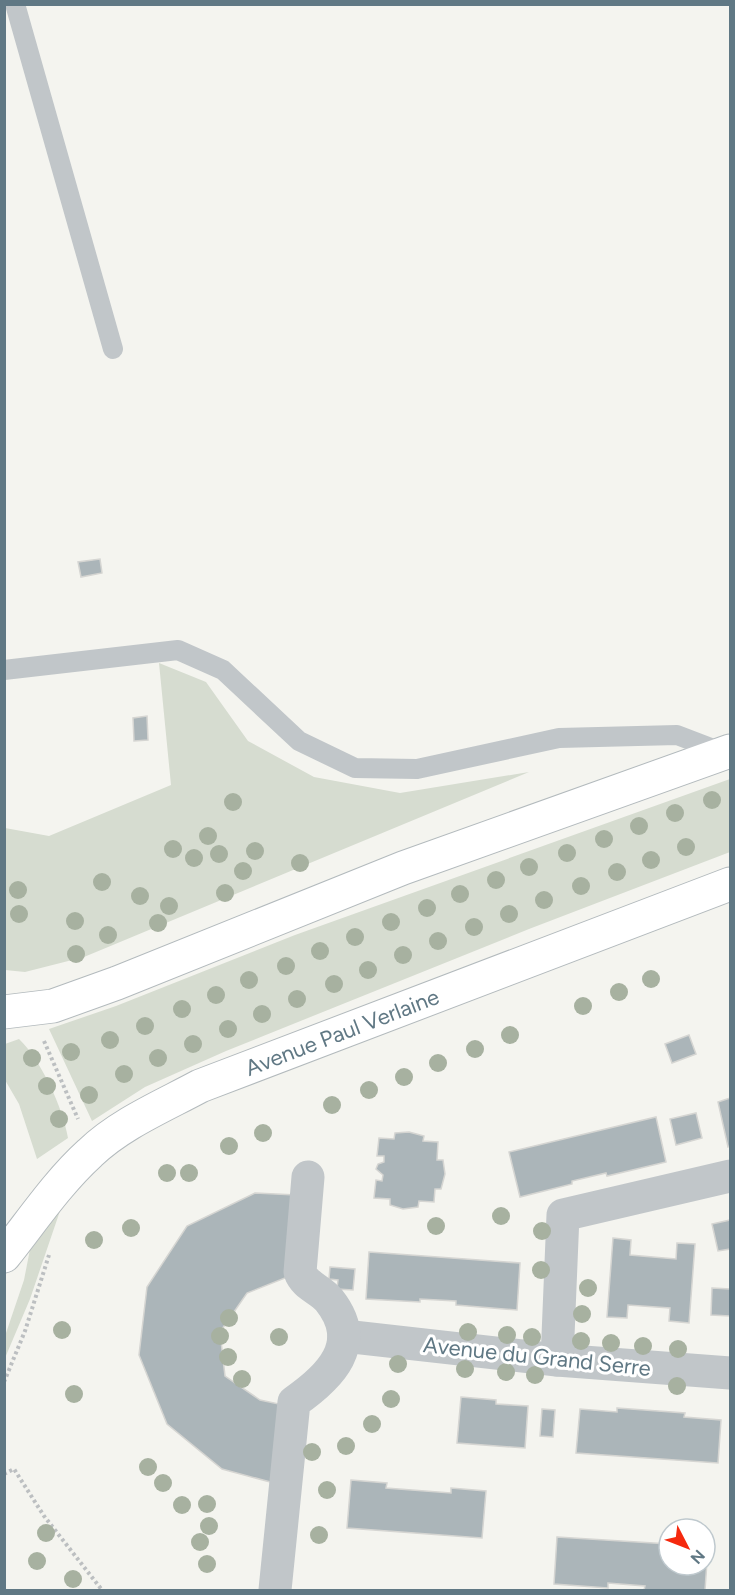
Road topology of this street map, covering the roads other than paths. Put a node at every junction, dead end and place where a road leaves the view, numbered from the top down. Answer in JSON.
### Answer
{"nodes":[{"id":1,"x":15,"y":4,"type":"edge"},
{"id":2,"x":113,"y":349,"type":"dead end"},
{"id":3,"x":4,"y":670,"type":"edge"},
{"id":4,"x":727,"y":752,"type":"edge"},
{"id":5,"x":730,"y":884,"type":"edge"},
{"id":6,"x":4,"y":1012,"type":"edge"},
{"id":7,"x":730,"y":1176,"type":"edge"},
{"id":8,"x":308,"y":1177,"type":"dead end"},
{"id":9,"x":4,"y":1256,"type":"edge"},
{"id":10,"x":344,"y":1336,"type":"junction"},
{"id":11,"x":557,"y":1360,"type":"junction"},
{"id":12,"x":730,"y":1373,"type":"edge"},
{"id":13,"x":275,"y":1590,"type":"edge"}],
"edges":[{"from":1,"to":2,"type":"lane"},
{"from":3,"to":4,"type":"lane"},
{"from":4,"to":6,"type":"main road"},
{"from":5,"to":9,"type":"main road","name":"Avenue Paul Verlaine"},
{"from":7,"to":11,"type":"street"},
{"from":8,"to":10,"type":"street"},
{"from":10,"to":11,"type":"street","name":"Avenue du Grand Serre"},
{"from":10,"to":13,"type":"street"},
{"from":11,"to":12,"type":"street","name":"Avenue du Grand Serre"}]}
